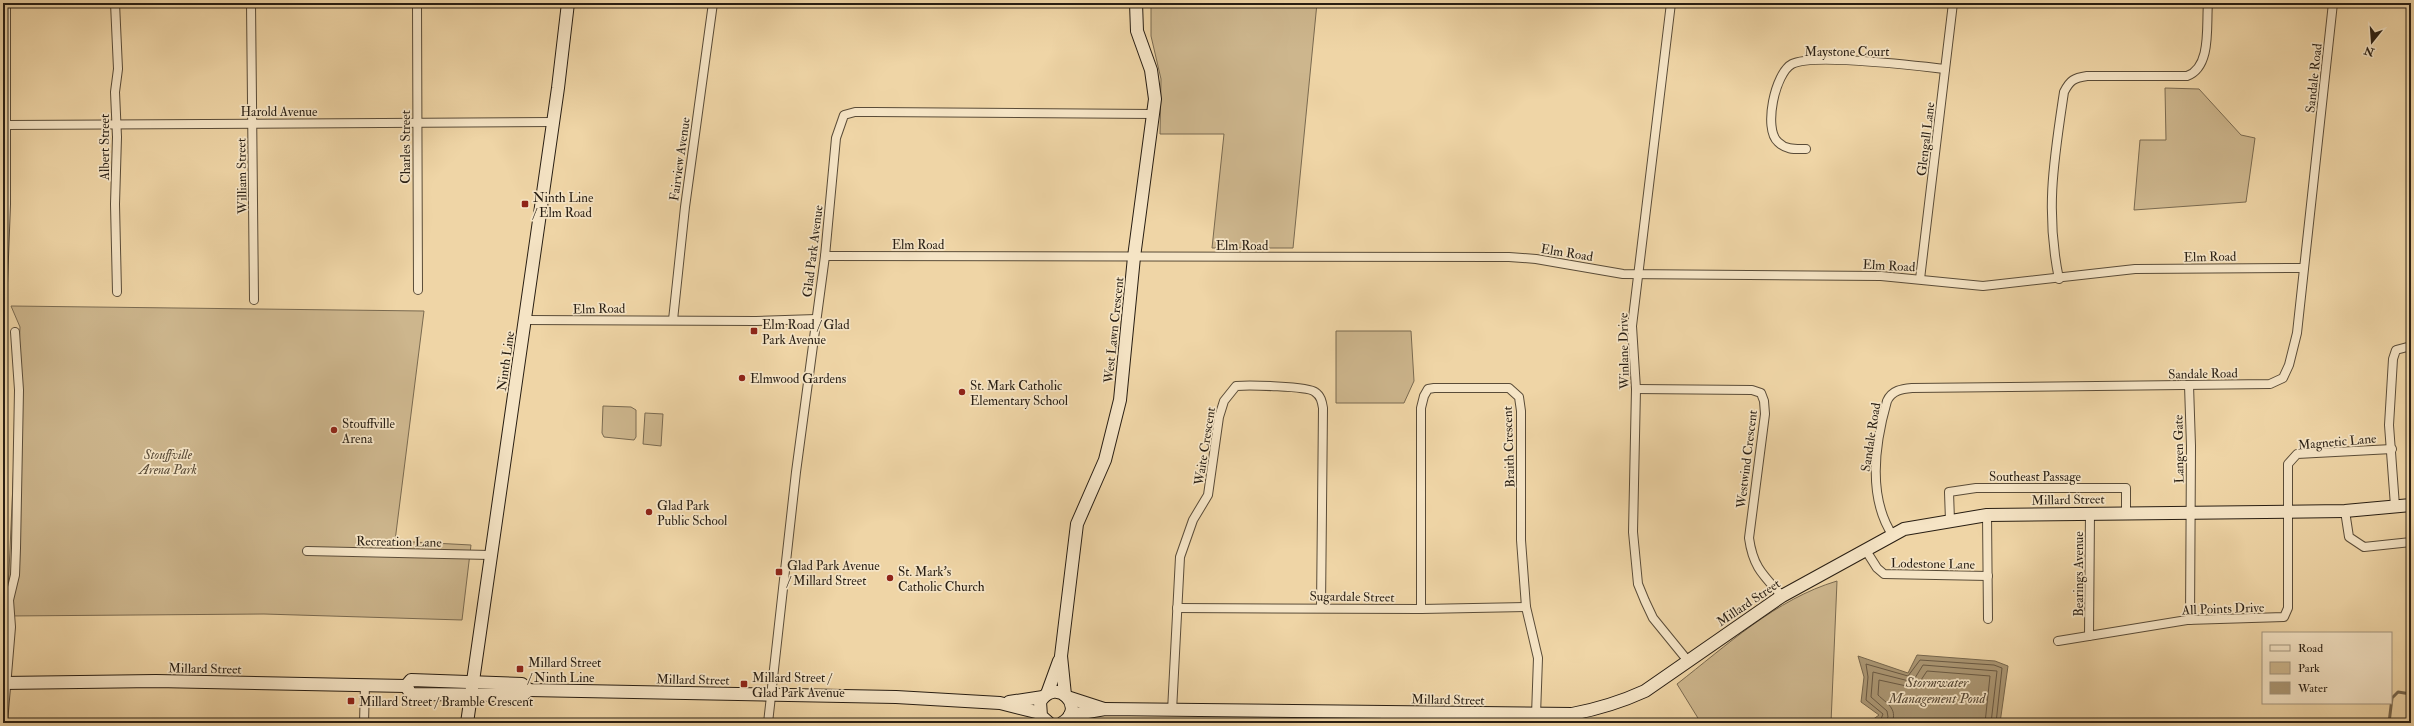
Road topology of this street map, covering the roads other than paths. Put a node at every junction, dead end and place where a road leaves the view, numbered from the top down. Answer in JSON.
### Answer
{"nodes":[{"id":1,"x":6,"y":3,"type":"edge"},
{"id":2,"x":115,"y":3,"type":"edge"},
{"id":3,"x":251,"y":3,"type":"edge"},
{"id":4,"x":417,"y":3,"type":"edge"},
{"id":5,"x":568,"y":3,"type":"edge"},
{"id":6,"x":713,"y":3,"type":"edge"},
{"id":7,"x":1136,"y":3,"type":"edge"},
{"id":8,"x":1671,"y":3,"type":"edge"},
{"id":9,"x":1953,"y":3,"type":"edge"},
{"id":10,"x":2208,"y":3,"type":"edge"},
{"id":11,"x":2333,"y":3,"type":"edge"},
{"id":12,"x":1945,"y":69,"type":"junction"},
{"id":13,"x":1153,"y":114,"type":"junction"},
{"id":14,"x":417,"y":122,"type":"junction"},
{"id":15,"x":553,"y":122,"type":"junction"},
{"id":16,"x":253,"y":123,"type":"junction"},
{"id":17,"x":117,"y":124,"type":"junction"},
{"id":18,"x":6,"y":125,"type":"junction"},
{"id":19,"x":1806,"y":149,"type":"dead end"},
{"id":20,"x":4,"y":204,"type":"edge"},
{"id":21,"x":824,"y":256,"type":"junction"},
{"id":22,"x":1134,"y":256,"type":"junction"},
{"id":23,"x":2303,"y":268,"type":"junction"},
{"id":24,"x":1638,"y":274,"type":"junction"},
{"id":25,"x":1920,"y":279,"type":"junction"},
{"id":26,"x":2059,"y":279,"type":"junction"},
{"id":27,"x":3,"y":283,"type":"edge"},
{"id":28,"x":418,"y":290,"type":"dead end"},
{"id":29,"x":117,"y":292,"type":"dead end"},
{"id":30,"x":254,"y":300,"type":"dead end"},
{"id":31,"x":525,"y":320,"type":"junction"},
{"id":32,"x":673,"y":320,"type":"junction"},
{"id":33,"x":816,"y":320,"type":"junction"},
{"id":34,"x":15,"y":332,"type":"dead end"},
{"id":35,"x":2411,"y":346,"type":"edge"},
{"id":36,"x":2189,"y":385,"type":"junction"},
{"id":37,"x":1636,"y":389,"type":"junction"},
{"id":38,"x":2392,"y":449,"type":"junction"},
{"id":39,"x":2411,"y":505,"type":"edge"},
{"id":40,"x":2395,"y":506,"type":"junction"},
{"id":41,"x":2345,"y":511,"type":"junction"},
{"id":42,"x":2090,"y":512,"type":"junction"},
{"id":43,"x":2126,"y":512,"type":"junction"},
{"id":44,"x":2288,"y":512,"type":"junction"},
{"id":45,"x":2190,"y":513,"type":"junction"},
{"id":46,"x":1987,"y":515,"type":"junction"},
{"id":47,"x":1950,"y":521,"type":"junction"},
{"id":48,"x":1893,"y":536,"type":"junction"},
{"id":49,"x":2411,"y":542,"type":"edge"},
{"id":50,"x":1865,"y":549,"type":"junction"},
{"id":51,"x":307,"y":551,"type":"dead end"},
{"id":52,"x":490,"y":556,"type":"junction"},
{"id":53,"x":1988,"y":576,"type":"junction"},
{"id":54,"x":1782,"y":596,"type":"junction"},
{"id":55,"x":1526,"y":607,"type":"junction"},
{"id":56,"x":1177,"y":608,"type":"junction"},
{"id":57,"x":1321,"y":608,"type":"junction"},
{"id":58,"x":1421,"y":609,"type":"junction"},
{"id":59,"x":1988,"y":620,"type":"dead end"},
{"id":60,"x":2190,"y":620,"type":"junction"},
{"id":61,"x":2089,"y":636,"type":"junction"},
{"id":62,"x":2058,"y":641,"type":"dead end"},
{"id":63,"x":1061,"y":656,"type":"junction"},
{"id":64,"x":1688,"y":661,"type":"junction"},
{"id":65,"x":4,"y":683,"type":"edge"},
{"id":66,"x":365,"y":684,"type":"junction"},
{"id":67,"x":472,"y":687,"type":"junction"},
{"id":68,"x":771,"y":694,"type":"junction"},
{"id":69,"x":1045,"y":696,"type":"junction"},
{"id":70,"x":1066,"y":696,"type":"junction"},
{"id":71,"x":1000,"y":703,"type":"junction"},
{"id":72,"x":1105,"y":709,"type":"junction"},
{"id":73,"x":1172,"y":711,"type":"junction"},
{"id":74,"x":1536,"y":714,"type":"junction"},
{"id":75,"x":1385,"y":718,"type":"edge"},
{"id":76,"x":1044,"y":720,"type":"edge"},
{"id":77,"x":1066,"y":721,"type":"edge"},
{"id":78,"x":4,"y":723,"type":"edge"},
{"id":79,"x":364,"y":723,"type":"edge"},
{"id":80,"x":467,"y":723,"type":"edge"},
{"id":81,"x":768,"y":723,"type":"edge"}],
"edges":[{"from":1,"to":18,"type":"street"},
{"from":2,"to":17,"type":"street","name":"Albert Street"},
{"from":3,"to":16,"type":"street","name":"William Street"},
{"from":4,"to":14,"type":"street","name":"Charles Street"},
{"from":5,"to":15,"type":"street","name":"Ninth Line"},
{"from":6,"to":32,"type":"street","name":"Fairview Avenue"},
{"from":7,"to":13,"type":"street","name":"West Lawn Crescent"},
{"from":8,"to":24,"type":"street","name":"Winlane Drive"},
{"from":9,"to":12,"type":"street","name":"Glengall Lane"},
{"from":10,"to":26,"type":"street"},
{"from":11,"to":23,"type":"street","name":"Sandale Road"},
{"from":12,"to":19,"type":"street","name":"Maystone Court"},
{"from":12,"to":25,"type":"street","name":"Glengall Lane"},
{"from":13,"to":21,"type":"street","name":"Glad Park Avenue"},
{"from":13,"to":22,"type":"street","name":"West Lawn Crescent"},
{"from":14,"to":15,"type":"street","name":"Harold Avenue"},
{"from":14,"to":16,"type":"street","name":"Harold Avenue"},
{"from":14,"to":28,"type":"street","name":"Charles Street"},
{"from":15,"to":31,"type":"street","name":"Ninth Line"},
{"from":16,"to":17,"type":"street","name":"Harold Avenue"},
{"from":16,"to":30,"type":"street","name":"William Street"},
{"from":17,"to":18,"type":"street","name":"Harold Avenue"},
{"from":17,"to":29,"type":"street","name":"Albert Street"},
{"from":18,"to":20,"type":"street"},
{"from":20,"to":27,"type":"street"},
{"from":21,"to":22,"type":"street","name":"Elm Road"},
{"from":21,"to":33,"type":"street","name":"Glad Park Avenue"},
{"from":22,"to":24,"type":"street","name":"Elm Road"},
{"from":22,"to":63,"type":"street","name":"West Lawn Crescent"},
{"from":23,"to":26,"type":"street","name":"Elm Road"},
{"from":23,"to":36,"type":"street","name":"Sandale Road"},
{"from":24,"to":25,"type":"street","name":"Elm Road"},
{"from":24,"to":37,"type":"street","name":"Winlane Drive"},
{"from":25,"to":26,"type":"street","name":"Elm Road"},
{"from":31,"to":32,"type":"street","name":"Elm Road"},
{"from":31,"to":52,"type":"street","name":"Ninth Line"},
{"from":32,"to":33,"type":"street","name":"Elm Road"},
{"from":33,"to":68,"type":"street","name":"Glad Park Avenue"},
{"from":34,"to":65,"type":"street"},
{"from":35,"to":38,"type":"street"},
{"from":36,"to":45,"type":"street","name":"Langen Gate"},
{"from":36,"to":48,"type":"street","name":"Sandale Road"},
{"from":37,"to":54,"type":"street","name":"Westwind Crescent"},
{"from":37,"to":64,"type":"street","name":"Winlane Drive"},
{"from":38,"to":40,"type":"street"},
{"from":38,"to":44,"type":"street","name":"Magnetic Lane"},
{"from":39,"to":40,"type":"street","name":"Millard Street"},
{"from":40,"to":41,"type":"street","name":"Millard Street"},
{"from":41,"to":44,"type":"street","name":"Millard Street"},
{"from":41,"to":49,"type":"street"},
{"from":42,"to":43,"type":"street","name":"Millard Street"},
{"from":42,"to":46,"type":"street","name":"Millard Street"},
{"from":42,"to":61,"type":"street","name":"Bearings Avenue"},
{"from":43,"to":45,"type":"street","name":"Millard Street"},
{"from":43,"to":47,"type":"street","name":"Southeast Passage"},
{"from":44,"to":45,"type":"street","name":"Millard Street"},
{"from":44,"to":60,"type":"street","name":"All Points Drive"},
{"from":45,"to":60,"type":"street","name":"Langen Gate"},
{"from":46,"to":47,"type":"street","name":"Millard Street"},
{"from":46,"to":53,"type":"street"},
{"from":47,"to":48,"type":"street","name":"Millard Street"},
{"from":48,"to":50,"type":"street","name":"Millard Street"},
{"from":50,"to":53,"type":"street","name":"Lodestone Lane"},
{"from":50,"to":54,"type":"street","name":"Millard Street"},
{"from":51,"to":52,"type":"street","name":"Recreation Lane"},
{"from":52,"to":67,"type":"street","name":"Ninth Line"},
{"from":53,"to":59,"type":"street"},
{"from":54,"to":64,"type":"street","name":"Millard Street"},
{"from":55,"to":58,"type":"street","name":"Sugardale Street"},
{"from":55,"to":58,"type":"street","name":"Braith Crescent"},
{"from":55,"to":74,"type":"street","name":"Braith Crescent"},
{"from":56,"to":57,"type":"street","name":"Sugardale Street"},
{"from":56,"to":57,"type":"street","name":"Waite Crescent"},
{"from":56,"to":73,"type":"street","name":"Waite Crescent"},
{"from":57,"to":58,"type":"street","name":"Sugardale Street"},
{"from":60,"to":61,"type":"street","name":"All Points Drive"},
{"from":61,"to":62,"type":"street","name":"All Points Drive"},
{"from":63,"to":69,"type":"street","name":"West Lawn Crescent"},
{"from":63,"to":70,"type":"street","name":"West Lawn Crescent"},
{"from":64,"to":74,"type":"street","name":"Millard Street"},
{"from":65,"to":66,"type":"street","name":"Millard Street"},
{"from":65,"to":78,"type":"street"},
{"from":66,"to":67,"type":"street","name":"Millard Street"},
{"from":66,"to":79,"type":"street"},
{"from":67,"to":68,"type":"street","name":"Millard Street"},
{"from":67,"to":80,"type":"street","name":"Ninth Line"},
{"from":68,"to":71,"type":"street","name":"Millard Street"},
{"from":68,"to":81,"type":"street","name":"Glad Park Avenue"},
{"from":69,"to":70,"type":"street","name":"Millard Street"},
{"from":69,"to":71,"type":"street","name":"Millard Street"},
{"from":69,"to":76,"type":"street","name":"West Lawn Crescent"},
{"from":70,"to":72,"type":"street","name":"Millard Street"},
{"from":70,"to":77,"type":"street","name":"West Lawn Crescent"},
{"from":71,"to":76,"type":"street","name":"Millard Street"},
{"from":72,"to":73,"type":"street","name":"Millard Street"},
{"from":72,"to":77,"type":"street","name":"Millard Street"},
{"from":73,"to":75,"type":"street","name":"Millard Street"},
{"from":74,"to":75,"type":"street","name":"Millard Street"}]}
